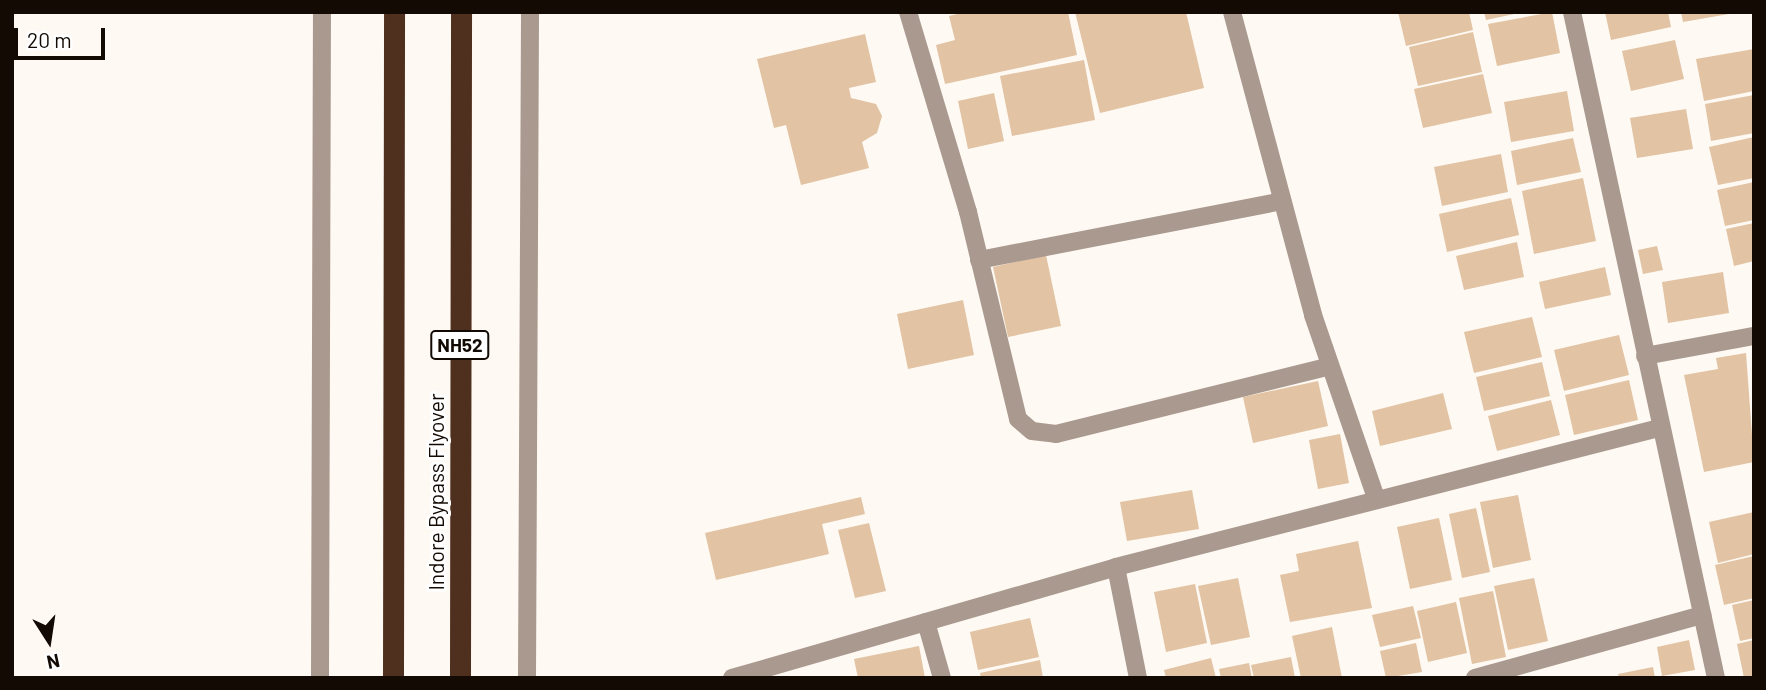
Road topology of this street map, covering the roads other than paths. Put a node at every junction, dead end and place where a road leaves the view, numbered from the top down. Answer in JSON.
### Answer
{"nodes":[{"id":1,"x":321,"y":12,"type":"edge"},
{"id":2,"x":394,"y":12,"type":"edge"},
{"id":3,"x":461,"y":12,"type":"edge"},
{"id":4,"x":530,"y":12,"type":"edge"},
{"id":5,"x":908,"y":12,"type":"edge"},
{"id":6,"x":1232,"y":12,"type":"edge"},
{"id":7,"x":1572,"y":12,"type":"edge"},
{"id":8,"x":1282,"y":201,"type":"junction"},
{"id":9,"x":979,"y":260,"type":"junction"},
{"id":10,"x":1754,"y":336,"type":"edge"},
{"id":11,"x":1645,"y":356,"type":"junction"},
{"id":12,"x":1330,"y":366,"type":"junction"},
{"id":13,"x":1659,"y":428,"type":"junction"},
{"id":14,"x":1376,"y":498,"type":"junction"},
{"id":15,"x":1116,"y":568,"type":"junction"},
{"id":16,"x":1702,"y":615,"type":"junction"},
{"id":17,"x":926,"y":622,"type":"junction"},
{"id":18,"x":743,"y":677,"type":"edge"},
{"id":19,"x":320,"y":678,"type":"edge"},
{"id":20,"x":393,"y":678,"type":"edge"},
{"id":21,"x":460,"y":678,"type":"edge"},
{"id":22,"x":527,"y":678,"type":"edge"},
{"id":23,"x":942,"y":678,"type":"edge"},
{"id":24,"x":1138,"y":678,"type":"edge"},
{"id":25,"x":1475,"y":678,"type":"edge"},
{"id":26,"x":1716,"y":678,"type":"edge"}],
"edges":[{"from":1,"to":19,"type":"street"},
{"from":2,"to":20,"type":"highway","name":"Indore Bypass Flyover"},
{"from":3,"to":21,"type":"highway","name":"Indore Bypass Flyover","number":"NH52"},
{"from":4,"to":22,"type":"street"},
{"from":5,"to":9,"type":"street"},
{"from":6,"to":8,"type":"street"},
{"from":7,"to":11,"type":"street"},
{"from":8,"to":9,"type":"street"},
{"from":8,"to":12,"type":"street"},
{"from":9,"to":12,"type":"street"},
{"from":10,"to":11,"type":"street"},
{"from":11,"to":13,"type":"street"},
{"from":12,"to":14,"type":"street"},
{"from":13,"to":14,"type":"street"},
{"from":13,"to":16,"type":"street"},
{"from":14,"to":15,"type":"street"},
{"from":15,"to":17,"type":"street"},
{"from":15,"to":24,"type":"street"},
{"from":16,"to":25,"type":"street"},
{"from":16,"to":26,"type":"street"},
{"from":17,"to":18,"type":"street"},
{"from":17,"to":23,"type":"street"}]}
